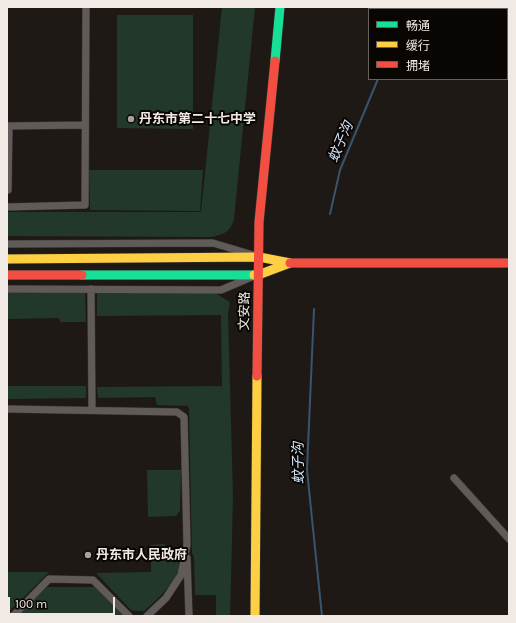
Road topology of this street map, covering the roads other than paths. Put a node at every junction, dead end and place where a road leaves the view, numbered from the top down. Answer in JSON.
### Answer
{"nodes":[{"id":1,"x":86,"y":7,"type":"edge"},
{"id":2,"x":280,"y":7,"type":"edge"},
{"id":3,"x":8,"y":126,"type":"edge"},
{"id":4,"x":85,"y":126,"type":"junction"},
{"id":5,"x":8,"y":190,"type":"dead end"},
{"id":6,"x":7,"y":207,"type":"edge"},
{"id":7,"x":7,"y":244,"type":"edge"},
{"id":8,"x":258,"y":257,"type":"junction"},
{"id":9,"x":7,"y":259,"type":"edge"},
{"id":10,"x":290,"y":263,"type":"junction"},
{"id":11,"x":509,"y":263,"type":"edge"},
{"id":12,"x":7,"y":275,"type":"edge"},
{"id":13,"x":258,"y":275,"type":"junction"},
{"id":14,"x":7,"y":289,"type":"edge"},
{"id":15,"x":91,"y":289,"type":"junction"},
{"id":16,"x":7,"y":409,"type":"edge"},
{"id":17,"x":92,"y":410,"type":"junction"},
{"id":18,"x":454,"y":478,"type":"dead end"},
{"id":19,"x":509,"y":539,"type":"edge"},
{"id":20,"x":187,"y":545,"type":"junction"},
{"id":21,"x":13,"y":616,"type":"edge"},
{"id":22,"x":129,"y":616,"type":"edge"},
{"id":23,"x":147,"y":616,"type":"edge"},
{"id":24,"x":189,"y":616,"type":"edge"},
{"id":25,"x":255,"y":616,"type":"edge"}],
"edges":[{"from":1,"to":4,"type":"street"},
{"from":2,"to":8,"type":"main road","name":"文安路"},
{"from":3,"to":4,"type":"street"},
{"from":3,"to":5,"type":"street"},
{"from":4,"to":6,"type":"street"},
{"from":7,"to":8,"type":"street"},
{"from":8,"to":9,"type":"main road"},
{"from":8,"to":10,"type":"main road"},
{"from":8,"to":13,"type":"main road","name":"文安路"},
{"from":10,"to":11,"type":"main road"},
{"from":10,"to":13,"type":"main road"},
{"from":12,"to":13,"type":"main road"},
{"from":13,"to":15,"type":"street"},
{"from":13,"to":25,"type":"main road","name":"文安路"},
{"from":14,"to":15,"type":"street"},
{"from":15,"to":17,"type":"street"},
{"from":16,"to":17,"type":"street"},
{"from":17,"to":20,"type":"street"},
{"from":18,"to":19,"type":"street"},
{"from":20,"to":23,"type":"street"},
{"from":20,"to":24,"type":"street"},
{"from":21,"to":22,"type":"street"}]}
